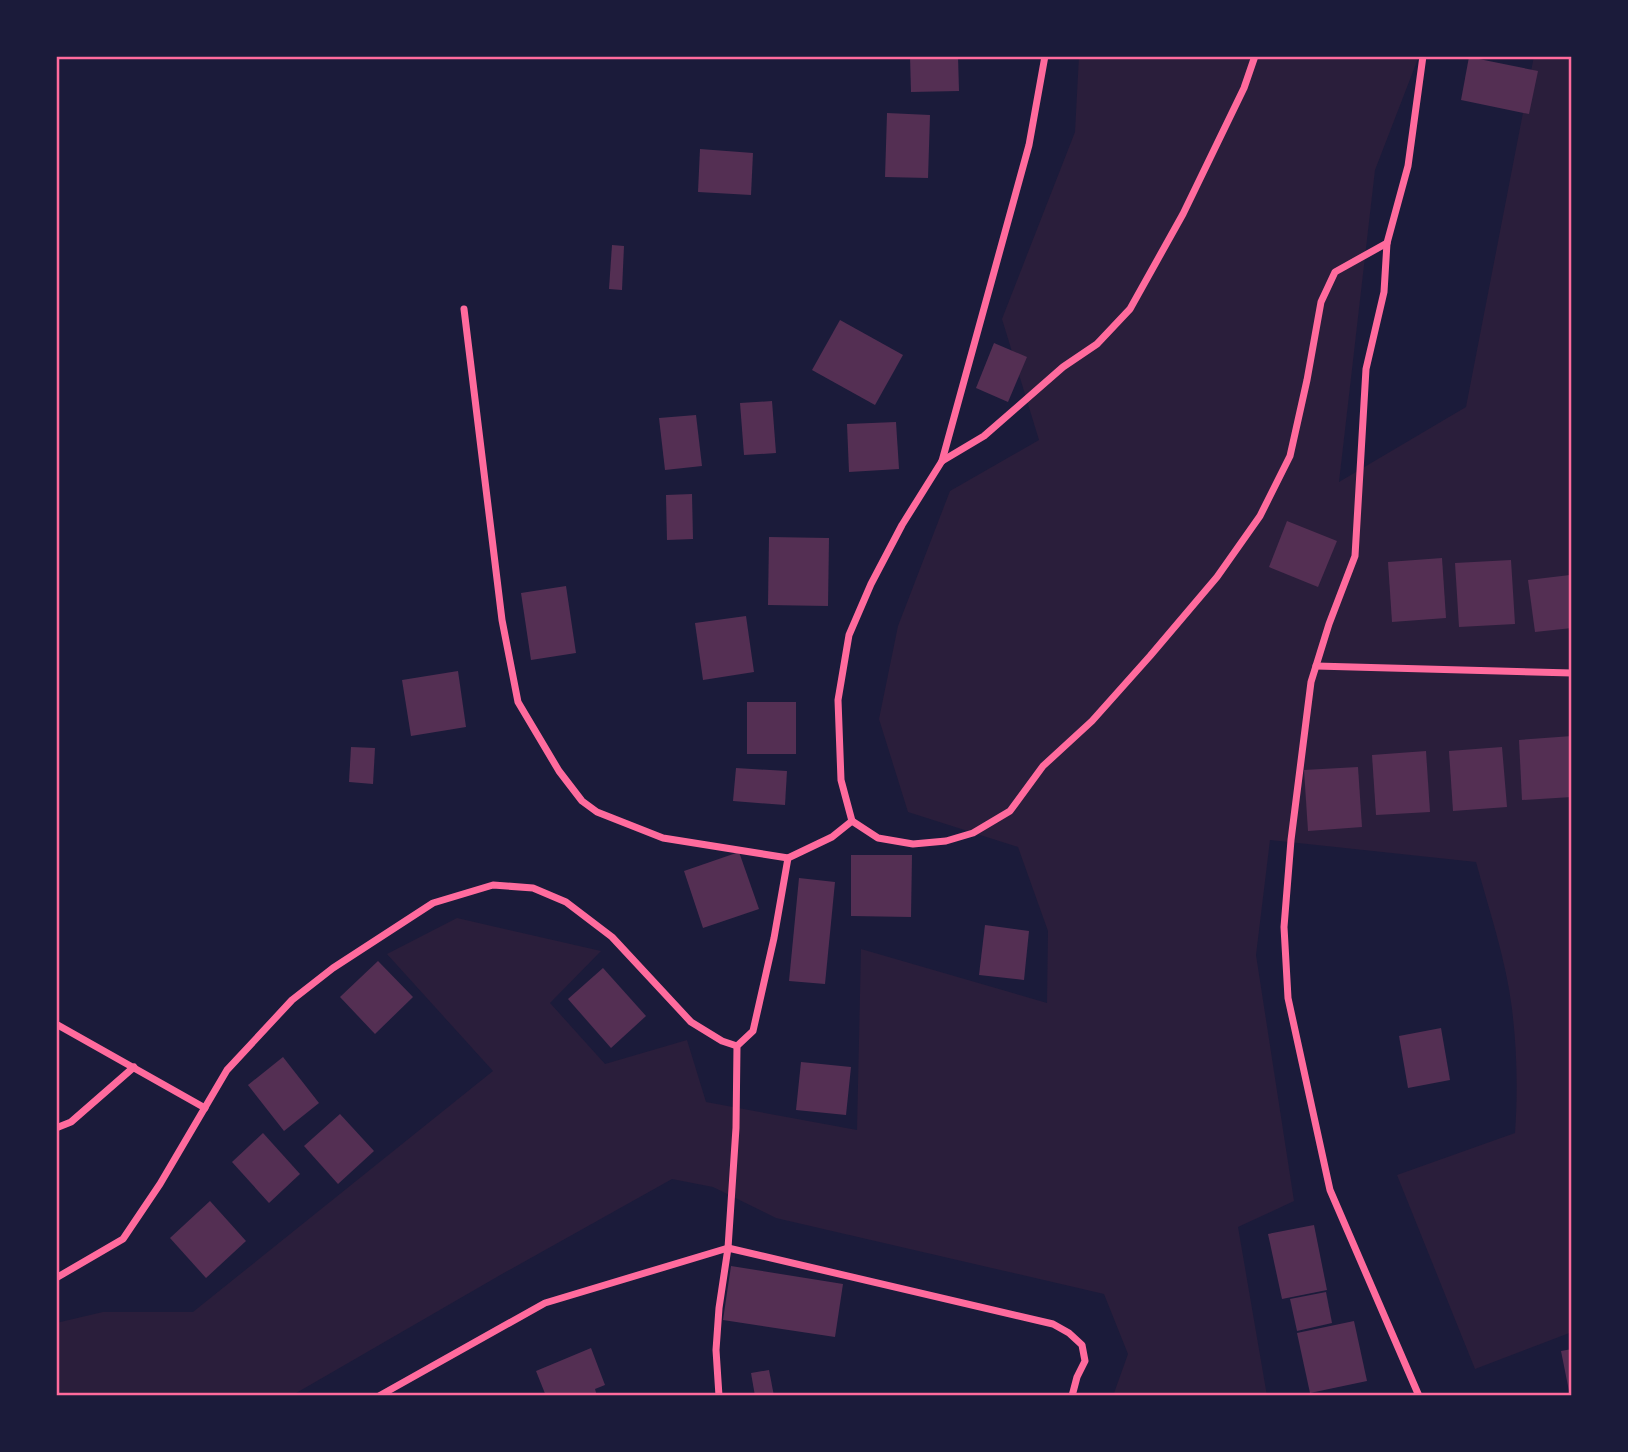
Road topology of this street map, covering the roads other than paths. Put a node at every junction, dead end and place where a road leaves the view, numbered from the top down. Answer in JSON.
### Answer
{"nodes":[{"id":1,"x":1045,"y":56,"type":"edge"},
{"id":2,"x":1255,"y":56,"type":"edge"},
{"id":3,"x":1423,"y":56,"type":"edge"},
{"id":4,"x":1387,"y":243,"type":"junction"},
{"id":5,"x":464,"y":309,"type":"dead end"},
{"id":6,"x":942,"y":461,"type":"junction"},
{"id":7,"x":1316,"y":666,"type":"junction"},
{"id":8,"x":1572,"y":673,"type":"edge"},
{"id":9,"x":852,"y":821,"type":"junction"},
{"id":10,"x":788,"y":858,"type":"junction"},
{"id":11,"x":56,"y":1024,"type":"edge"},
{"id":12,"x":737,"y":1046,"type":"junction"},
{"id":13,"x":134,"y":1067,"type":"junction"},
{"id":14,"x":205,"y":1108,"type":"junction"},
{"id":15,"x":56,"y":1128,"type":"edge"},
{"id":16,"x":728,"y":1248,"type":"junction"},
{"id":17,"x":56,"y":1278,"type":"edge"},
{"id":18,"x":379,"y":1396,"type":"edge"},
{"id":19,"x":719,"y":1396,"type":"edge"},
{"id":20,"x":1072,"y":1396,"type":"edge"},
{"id":21,"x":1419,"y":1396,"type":"edge"}],
"edges":[{"from":1,"to":6,"type":"street"},
{"from":2,"to":6,"type":"street"},
{"from":3,"to":4,"type":"street"},
{"from":4,"to":7,"type":"street"},
{"from":4,"to":9,"type":"street"},
{"from":5,"to":10,"type":"street"},
{"from":6,"to":9,"type":"street"},
{"from":7,"to":8,"type":"street"},
{"from":7,"to":21,"type":"street"},
{"from":9,"to":10,"type":"street"},
{"from":10,"to":12,"type":"street"},
{"from":11,"to":13,"type":"street"},
{"from":12,"to":14,"type":"street"},
{"from":12,"to":16,"type":"street"},
{"from":13,"to":14,"type":"street"},
{"from":13,"to":15,"type":"street"},
{"from":14,"to":17,"type":"street"},
{"from":16,"to":18,"type":"street"},
{"from":16,"to":19,"type":"street"},
{"from":16,"to":20,"type":"street"}]}
